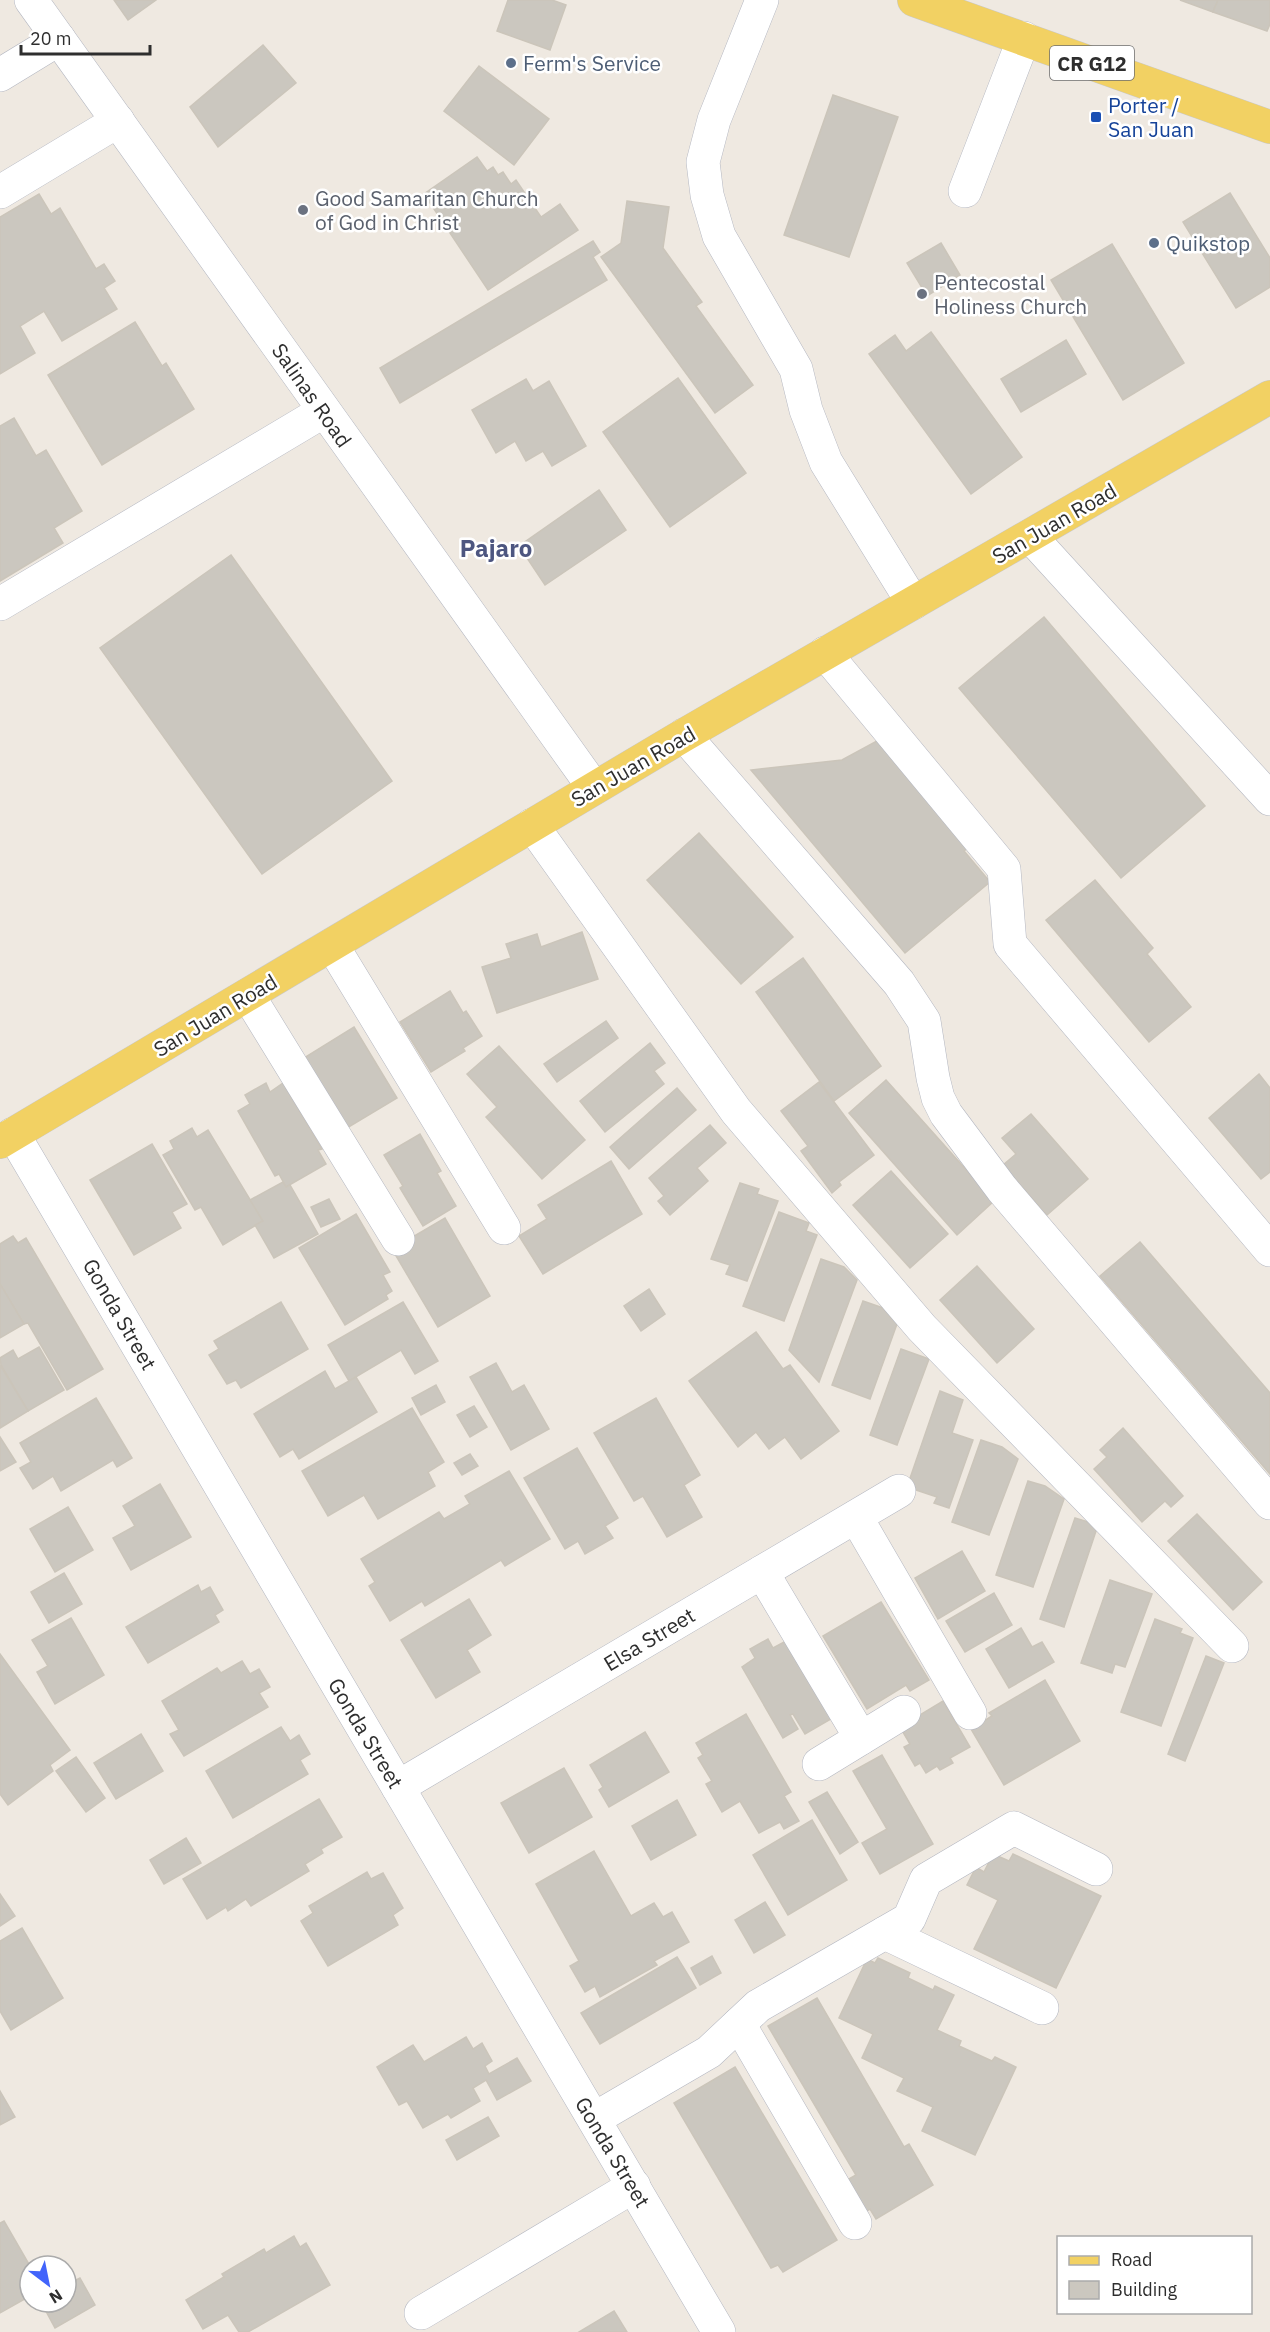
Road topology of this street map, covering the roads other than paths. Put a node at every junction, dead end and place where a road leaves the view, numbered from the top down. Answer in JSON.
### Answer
{"nodes":[{"id":1,"x":31,"y":0,"type":"edge"},
{"id":2,"x":762,"y":0,"type":"edge"},
{"id":3,"x":915,"y":0,"type":"edge"},
{"id":4,"x":1024,"y":38,"type":"junction"},
{"id":5,"x":59,"y":39,"type":"junction"},
{"id":6,"x":0,"y":75,"type":"edge"},
{"id":7,"x":118,"y":120,"type":"junction"},
{"id":8,"x":1270,"y":127,"type":"edge"},
{"id":9,"x":965,"y":191,"type":"dead end"},
{"id":10,"x":0,"y":192,"type":"edge"},
{"id":11,"x":1270,"y":398,"type":"edge"},
{"id":12,"x":324,"y":411,"type":"junction"},
{"id":13,"x":1030,"y":536,"type":"junction"},
{"id":14,"x":913,"y":603,"type":"junction"},
{"id":15,"x":0,"y":604,"type":"edge"},
{"id":16,"x":825,"y":653,"type":"junction"},
{"id":17,"x":684,"y":735,"type":"junction"},
{"id":18,"x":594,"y":788,"type":"junction"},
{"id":19,"x":1270,"y":799,"type":"edge"},
{"id":20,"x":532,"y":825,"type":"junction"},
{"id":21,"x":332,"y":945,"type":"junction"},
{"id":22,"x":248,"y":995,"type":"junction"},
{"id":23,"x":7,"y":1138,"type":"edge"},
{"id":24,"x":504,"y":1228,"type":"dead end"},
{"id":25,"x":398,"y":1239,"type":"dead end"},
{"id":26,"x":1270,"y":1250,"type":"edge"},
{"id":27,"x":899,"y":1491,"type":"dead end"},
{"id":28,"x":1270,"y":1503,"type":"edge"},
{"id":29,"x":856,"y":1517,"type":"junction"},
{"id":30,"x":762,"y":1572,"type":"junction"},
{"id":31,"x":1232,"y":1646,"type":"dead end"},
{"id":32,"x":904,"y":1712,"type":"dead end"},
{"id":33,"x":970,"y":1713,"type":"dead end"},
{"id":34,"x":861,"y":1738,"type":"junction"},
{"id":35,"x":819,"y":1764,"type":"dead end"},
{"id":36,"x":398,"y":1787,"type":"junction"},
{"id":37,"x":1096,"y":1869,"type":"dead end"},
{"id":38,"x":885,"y":1933,"type":"junction"},
{"id":39,"x":1042,"y":2008,"type":"dead end"},
{"id":40,"x":739,"y":2024,"type":"junction"},
{"id":41,"x":594,"y":2119,"type":"junction"},
{"id":42,"x":634,"y":2186,"type":"junction"},
{"id":43,"x":855,"y":2223,"type":"dead end"},
{"id":44,"x":421,"y":2313,"type":"dead end"},
{"id":45,"x":720,"y":2332,"type":"edge"}],
"edges":[{"from":1,"to":5,"type":"street","name":"Salinas Road"},
{"from":2,"to":14,"type":"street"},
{"from":3,"to":4,"type":"main road","number":"CR G12"},
{"from":4,"to":8,"type":"main road","number":"CR G12"},
{"from":4,"to":9,"type":"street"},
{"from":5,"to":6,"type":"street"},
{"from":5,"to":7,"type":"street","name":"Salinas Road"},
{"from":7,"to":10,"type":"street"},
{"from":7,"to":12,"type":"street","name":"Salinas Road"},
{"from":11,"to":13,"type":"main road","name":"San Juan Road"},
{"from":12,"to":15,"type":"street"},
{"from":12,"to":18,"type":"street","name":"Salinas Road"},
{"from":13,"to":14,"type":"main road","name":"San Juan Road"},
{"from":13,"to":19,"type":"street"},
{"from":14,"to":16,"type":"main road","name":"San Juan Road"},
{"from":16,"to":17,"type":"main road","name":"San Juan Road"},
{"from":16,"to":26,"type":"street"},
{"from":17,"to":18,"type":"main road","name":"San Juan Road"},
{"from":17,"to":28,"type":"street"},
{"from":18,"to":20,"type":"main road","name":"San Juan Road"},
{"from":20,"to":21,"type":"main road","name":"San Juan Road"},
{"from":20,"to":31,"type":"street"},
{"from":21,"to":22,"type":"main road","name":"San Juan Road"},
{"from":21,"to":24,"type":"street"},
{"from":22,"to":23,"type":"main road","name":"San Juan Road"},
{"from":22,"to":25,"type":"street"},
{"from":23,"to":36,"type":"street","name":"Gonda Street"},
{"from":27,"to":29,"type":"street","name":"Elsa Street"},
{"from":29,"to":30,"type":"street","name":"Elsa Street"},
{"from":29,"to":33,"type":"street"},
{"from":30,"to":34,"type":"street"},
{"from":30,"to":36,"type":"street","name":"Elsa Street"},
{"from":32,"to":34,"type":"street"},
{"from":34,"to":35,"type":"street"},
{"from":36,"to":41,"type":"street","name":"Gonda Street"},
{"from":37,"to":38,"type":"street"},
{"from":38,"to":39,"type":"street"},
{"from":38,"to":40,"type":"street"},
{"from":40,"to":41,"type":"street"},
{"from":40,"to":43,"type":"street"},
{"from":41,"to":42,"type":"street","name":"Gonda Street"},
{"from":42,"to":44,"type":"street"},
{"from":42,"to":45,"type":"street","name":"Gonda Street"}]}
